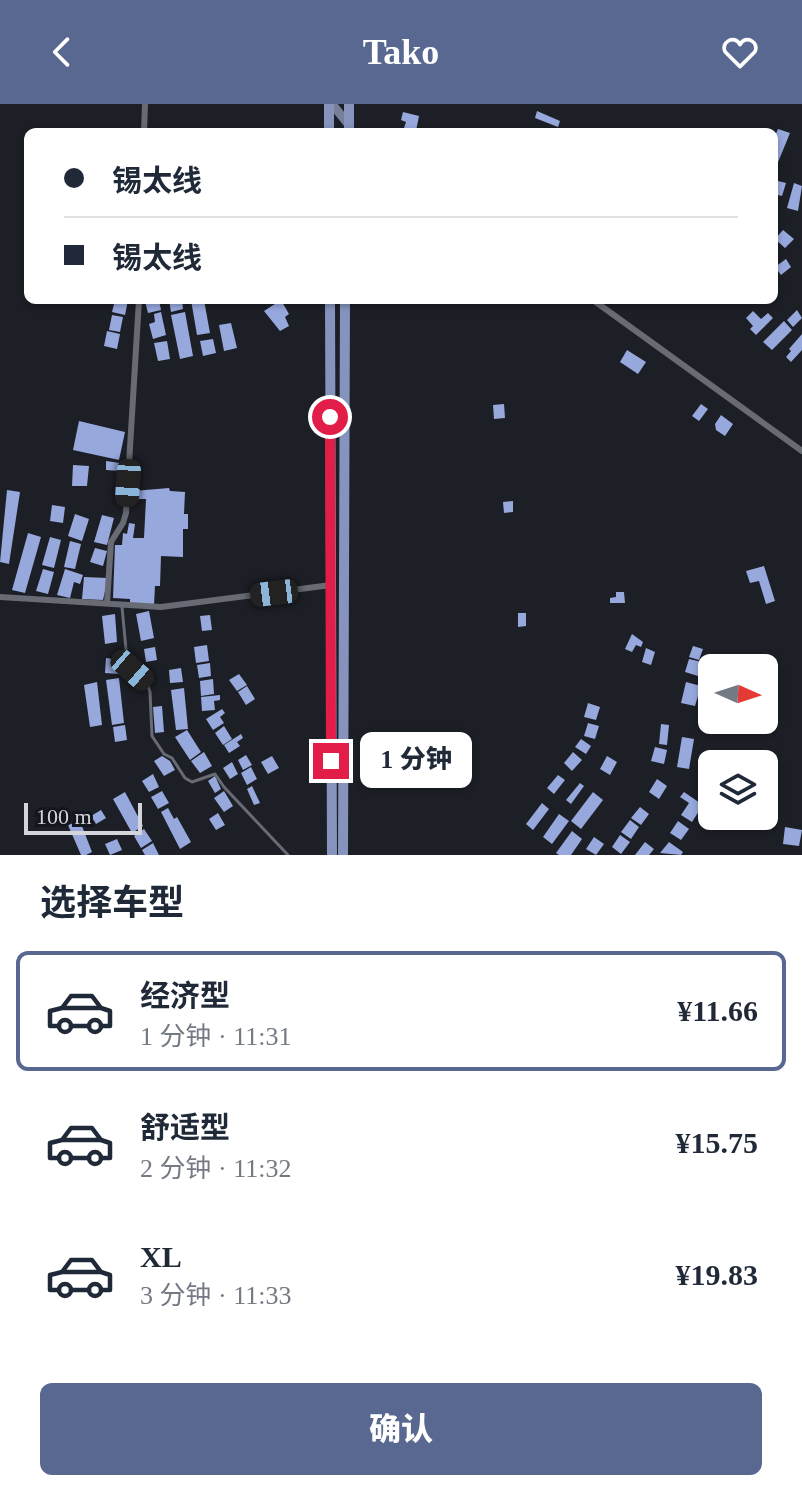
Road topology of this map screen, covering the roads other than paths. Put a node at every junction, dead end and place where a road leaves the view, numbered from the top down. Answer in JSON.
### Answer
{"nodes":[{"id":1,"x":145,"y":104,"type":"edge"},
{"id":2,"x":330,"y":104,"type":"edge"},
{"id":3,"x":349,"y":104,"type":"edge"},
{"id":4,"x":144,"y":128,"type":"edge"},
{"id":5,"x":329,"y":128,"type":"edge"},
{"id":6,"x":349,"y":128,"type":"edge"},
{"id":7,"x":139,"y":304,"type":"edge"},
{"id":8,"x":330,"y":304,"type":"edge"},
{"id":9,"x":345,"y":304,"type":"edge"},
{"id":10,"x":599,"y":304,"type":"edge"},
{"id":11,"x":802,"y":451,"type":"edge"},
{"id":12,"x":331,"y":585,"type":"junction"},
{"id":13,"x":0,"y":597,"type":"edge"},
{"id":14,"x":107,"y":603,"type":"junction"},
{"id":15,"x":122,"y":607,"type":"junction"},
{"id":16,"x":288,"y":855,"type":"edge"},
{"id":17,"x":332,"y":855,"type":"edge"},
{"id":18,"x":343,"y":855,"type":"edge"}],
"edges":[{"from":1,"to":4,"type":"street"},
{"from":2,"to":5,"type":"main road"},
{"from":2,"to":6,"type":"street"},
{"from":3,"to":6,"type":"main road"},
{"from":7,"to":14,"type":"street"},
{"from":8,"to":12,"type":"main road"},
{"from":9,"to":18,"type":"main road"},
{"from":10,"to":11,"type":"street"},
{"from":12,"to":15,"type":"street"},
{"from":12,"to":17,"type":"main road"},
{"from":13,"to":14,"type":"street"},
{"from":14,"to":15,"type":"street"},
{"from":15,"to":16,"type":"lane"}]}
